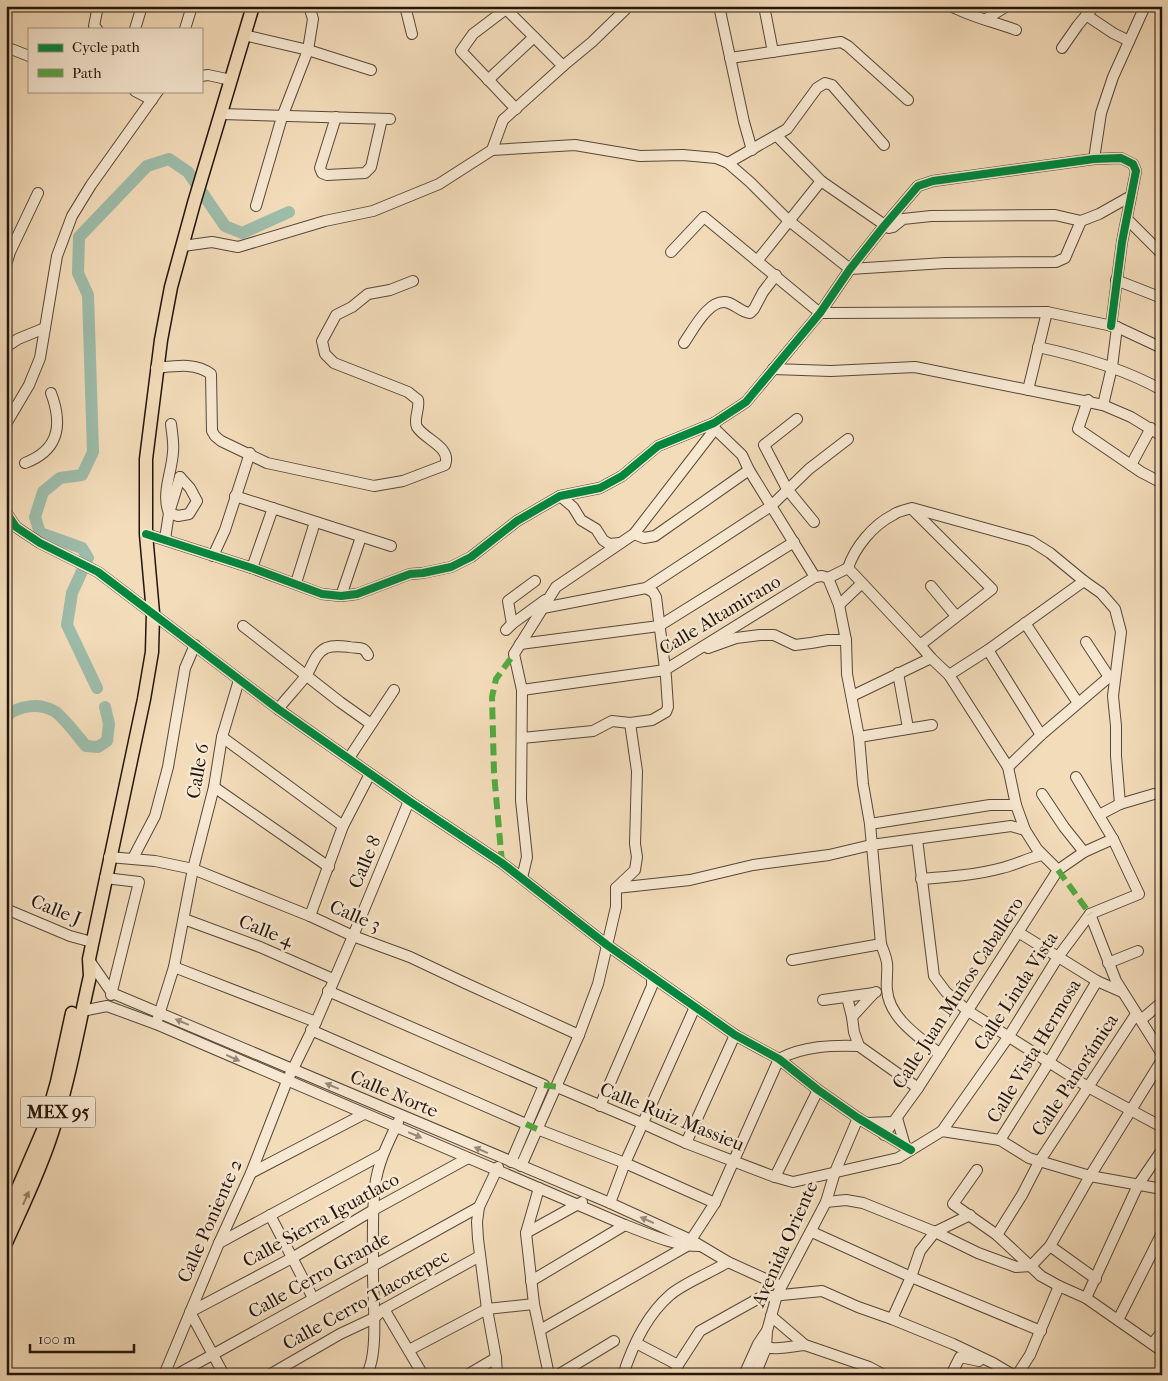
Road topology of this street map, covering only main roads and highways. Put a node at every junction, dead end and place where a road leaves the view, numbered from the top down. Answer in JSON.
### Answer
{"nodes":[{"id":1,"x":253,"y":6,"type":"edge"},
{"id":2,"x":88,"y":961,"type":"junction"},
{"id":3,"x":6,"y":1216,"type":"edge"},
{"id":4,"x":6,"y":1243,"type":"edge"}],
"edges":[{"from":1,"to":2,"type":"main road","number":"MEX 95"},
{"from":2,"to":3,"type":"main road","number":"MEX 95"},
{"from":4,"to":2,"type":"main road","number":"MEX 95","one_way":true}]}
